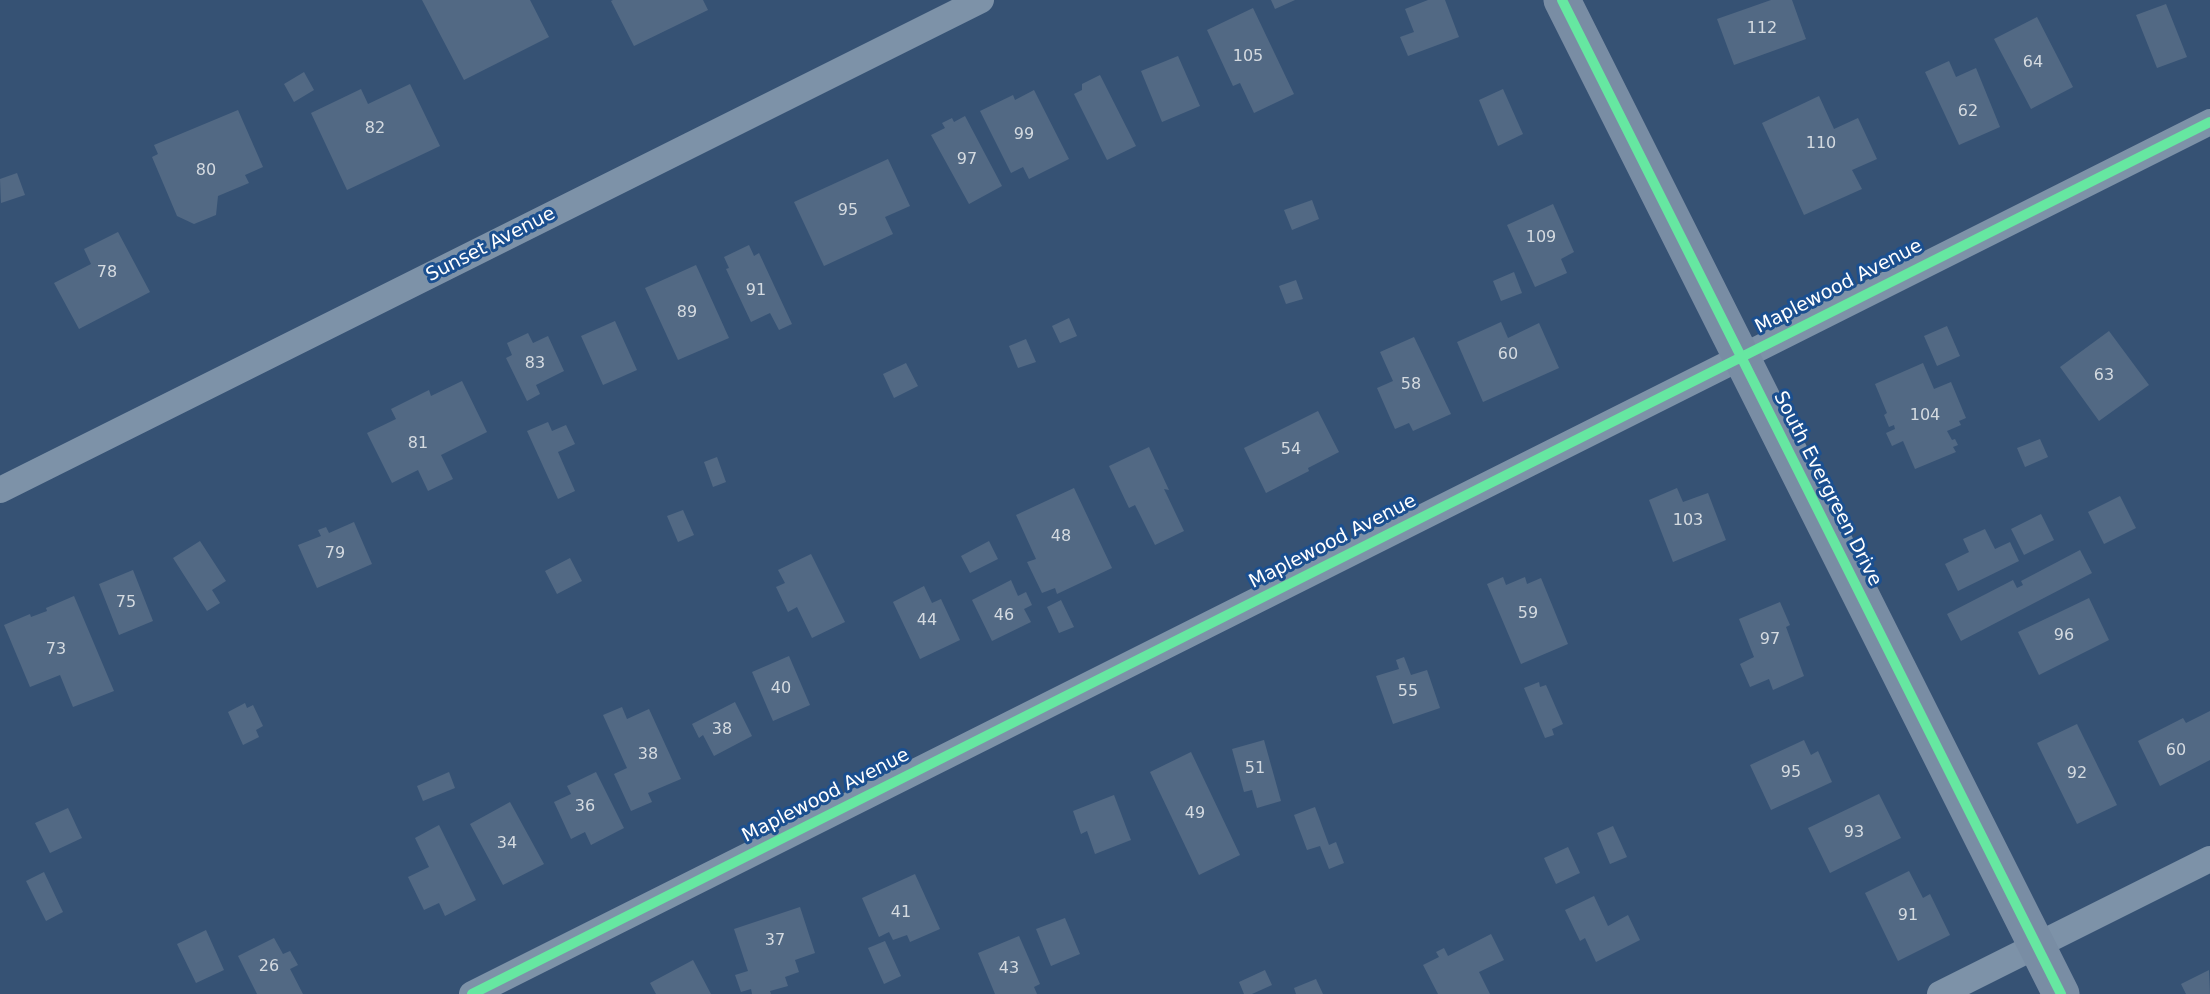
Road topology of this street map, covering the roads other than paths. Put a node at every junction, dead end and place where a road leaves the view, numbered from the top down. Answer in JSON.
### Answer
{"nodes":[{"id":1,"x":981,"y":0,"type":"edge"},
{"id":2,"x":1562,"y":0,"type":"edge"},
{"id":3,"x":2210,"y":122,"type":"edge"},
{"id":4,"x":1741,"y":356,"type":"junction"},
{"id":5,"x":0,"y":490,"type":"edge"},
{"id":6,"x":2210,"y":859,"type":"edge"},
{"id":7,"x":2037,"y":945,"type":"junction"},
{"id":8,"x":472,"y":994,"type":"edge"},
{"id":9,"x":1940,"y":994,"type":"edge"},
{"id":10,"x":2061,"y":994,"type":"edge"}],
"edges":[{"from":1,"to":5,"type":"street","name":"Sunset Avenue"},
{"from":2,"to":4,"type":"street","name":"South Evergreen Drive"},
{"from":3,"to":4,"type":"street","name":"Maplewood Avenue"},
{"from":4,"to":7,"type":"street","name":"South Evergreen Drive"},
{"from":4,"to":8,"type":"street","name":"Maplewood Avenue"},
{"from":6,"to":7,"type":"street"},
{"from":7,"to":9,"type":"street"},
{"from":7,"to":10,"type":"street","name":"South Evergreen Drive"}]}
